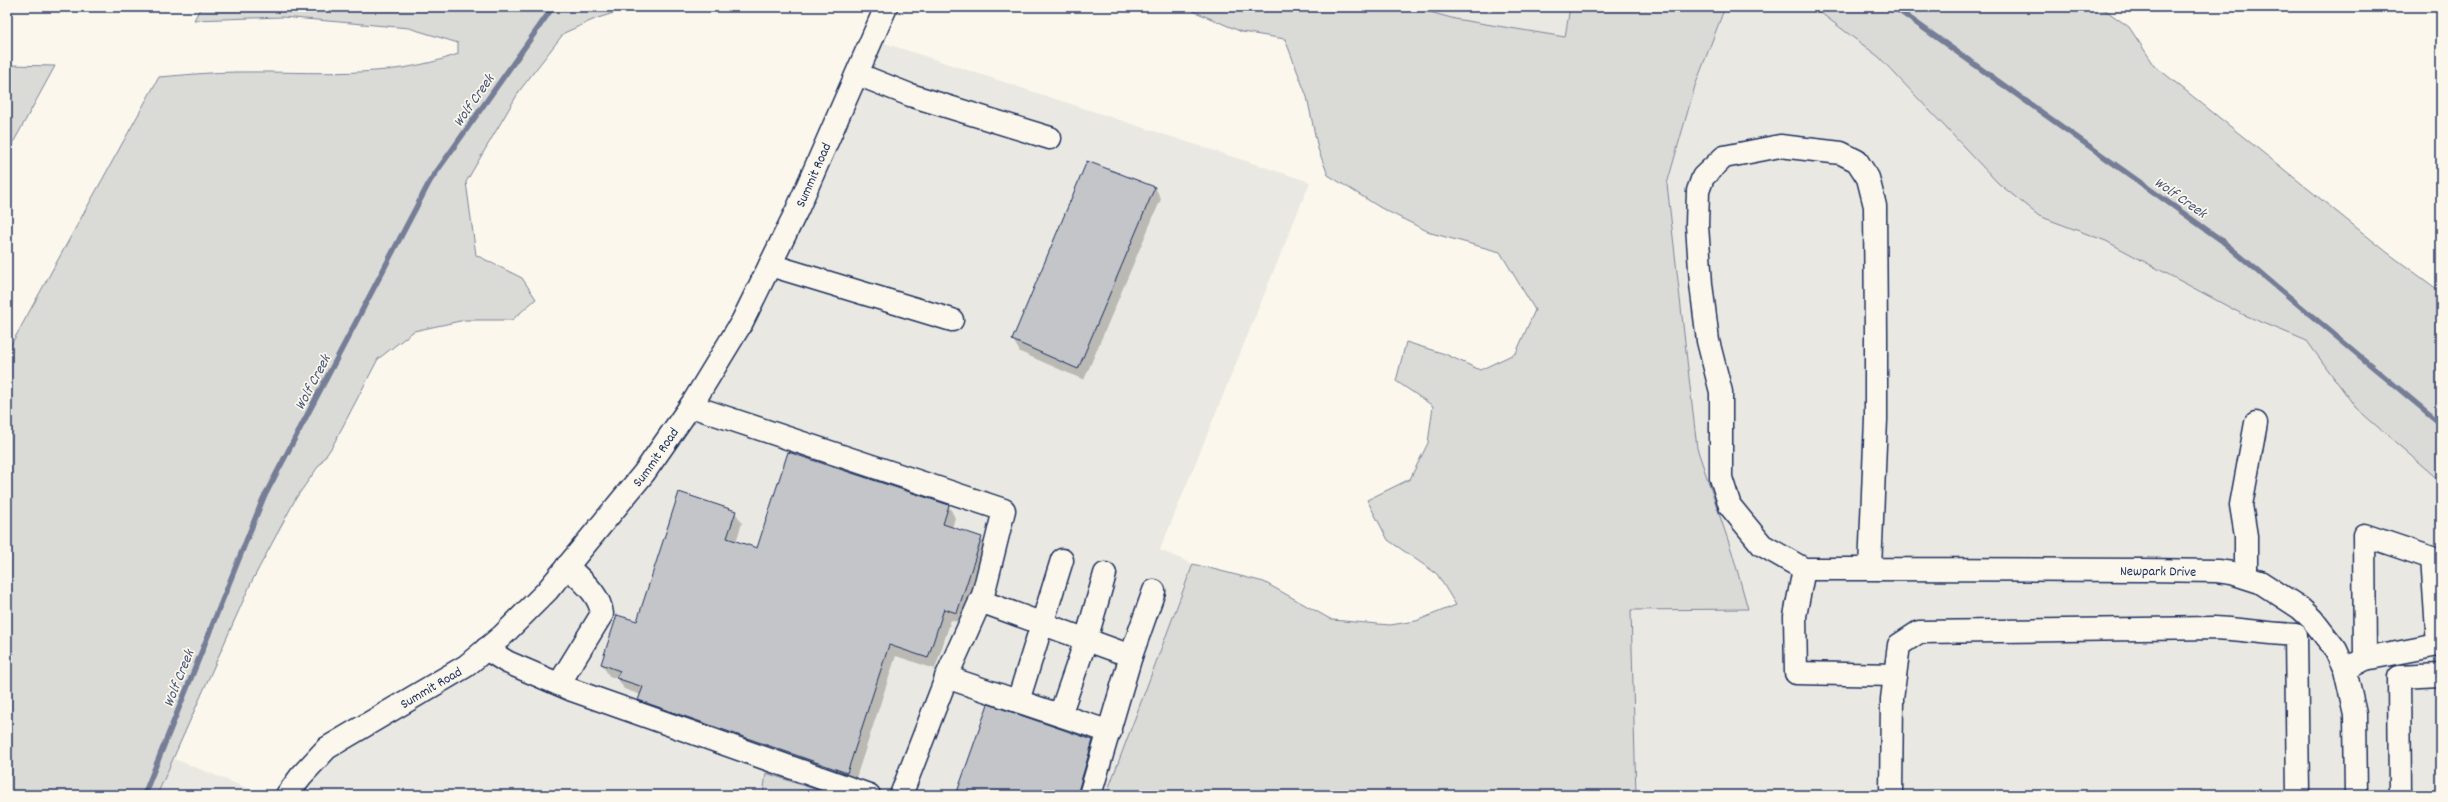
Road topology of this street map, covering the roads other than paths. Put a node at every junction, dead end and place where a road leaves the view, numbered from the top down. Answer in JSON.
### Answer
{"nodes":[{"id":1,"x":886,"y":7,"type":"edge"},
{"id":2,"x":857,"y":74,"type":"junction"},
{"id":3,"x":1050,"y":138,"type":"dead end"},
{"id":4,"x":770,"y":265,"type":"junction"},
{"id":5,"x":952,"y":320,"type":"dead end"},
{"id":6,"x":691,"y":406,"type":"junction"},
{"id":7,"x":2256,"y":423,"type":"dead end"},
{"id":8,"x":1062,"y":560,"type":"dead end"},
{"id":9,"x":567,"y":566,"type":"junction"},
{"id":10,"x":1804,"y":569,"type":"junction"},
{"id":11,"x":1870,"y":569,"type":"junction"},
{"id":12,"x":1105,"y":574,"type":"dead end"},
{"id":13,"x":2246,"y":577,"type":"junction"},
{"id":14,"x":1154,"y":591,"type":"dead end"},
{"id":15,"x":980,"y":601,"type":"junction"},
{"id":16,"x":1042,"y":624,"type":"junction"},
{"id":17,"x":2318,"y":626,"type":"junction"},
{"id":18,"x":2296,"y":635,"type":"junction"},
{"id":19,"x":1086,"y":640,"type":"junction"},
{"id":20,"x":2439,"y":645,"type":"edge"},
{"id":21,"x":486,"y":649,"type":"junction"},
{"id":22,"x":1130,"y":656,"type":"junction"},
{"id":23,"x":2365,"y":659,"type":"junction"},
{"id":24,"x":2345,"y":670,"type":"junction"},
{"id":25,"x":1895,"y":675,"type":"junction"},
{"id":26,"x":2441,"y":675,"type":"edge"},
{"id":27,"x":946,"y":677,"type":"junction"},
{"id":28,"x":559,"y":684,"type":"junction"},
{"id":29,"x":1018,"y":701,"type":"junction"},
{"id":30,"x":1060,"y":716,"type":"junction"},
{"id":31,"x":1110,"y":732,"type":"junction"},
{"id":32,"x":287,"y":795,"type":"edge"},
{"id":33,"x":869,"y":795,"type":"edge"},
{"id":34,"x":901,"y":795,"type":"edge"},
{"id":35,"x":1090,"y":795,"type":"edge"},
{"id":36,"x":1891,"y":795,"type":"edge"},
{"id":37,"x":2298,"y":795,"type":"edge"},
{"id":38,"x":2356,"y":795,"type":"edge"},
{"id":39,"x":2400,"y":795,"type":"edge"}],
"edges":[{"from":1,"to":2,"type":"street","name":"Summit Road"},
{"from":2,"to":3,"type":"street"},
{"from":2,"to":4,"type":"street","name":"Summit Road"},
{"from":4,"to":5,"type":"street"},
{"from":4,"to":6,"type":"street","name":"Summit Road"},
{"from":6,"to":9,"type":"street","name":"Summit Road"},
{"from":6,"to":15,"type":"street"},
{"from":7,"to":13,"type":"street"},
{"from":8,"to":16,"type":"street"},
{"from":9,"to":21,"type":"street","name":"Summit Road"},
{"from":9,"to":28,"type":"street"},
{"from":10,"to":11,"type":"street","name":"Newpark Drive"},
{"from":10,"to":11,"type":"street"},
{"from":10,"to":25,"type":"street"},
{"from":11,"to":13,"type":"street","name":"Newpark Drive"},
{"from":12,"to":19,"type":"street"},
{"from":13,"to":17,"type":"street","name":"Newpark Drive"},
{"from":14,"to":22,"type":"street"},
{"from":15,"to":16,"type":"street"},
{"from":15,"to":27,"type":"street"},
{"from":16,"to":19,"type":"street"},
{"from":16,"to":29,"type":"street"},
{"from":17,"to":18,"type":"street"},
{"from":17,"to":24,"type":"street","name":"Newpark Drive"},
{"from":18,"to":25,"type":"street"},
{"from":18,"to":37,"type":"street"},
{"from":19,"to":22,"type":"street"},
{"from":19,"to":30,"type":"street"},
{"from":20,"to":23,"type":"street"},
{"from":20,"to":23,"type":"street"},
{"from":21,"to":28,"type":"street"},
{"from":21,"to":32,"type":"street","name":"Summit Road"},
{"from":22,"to":31,"type":"street"},
{"from":23,"to":24,"type":"street"},
{"from":24,"to":38,"type":"street","name":"Newpark Drive"},
{"from":25,"to":36,"type":"street"},
{"from":26,"to":39,"type":"street"},
{"from":27,"to":29,"type":"street"},
{"from":27,"to":34,"type":"street"},
{"from":28,"to":33,"type":"street"},
{"from":29,"to":30,"type":"street"},
{"from":30,"to":31,"type":"street"},
{"from":31,"to":35,"type":"street"}]}
